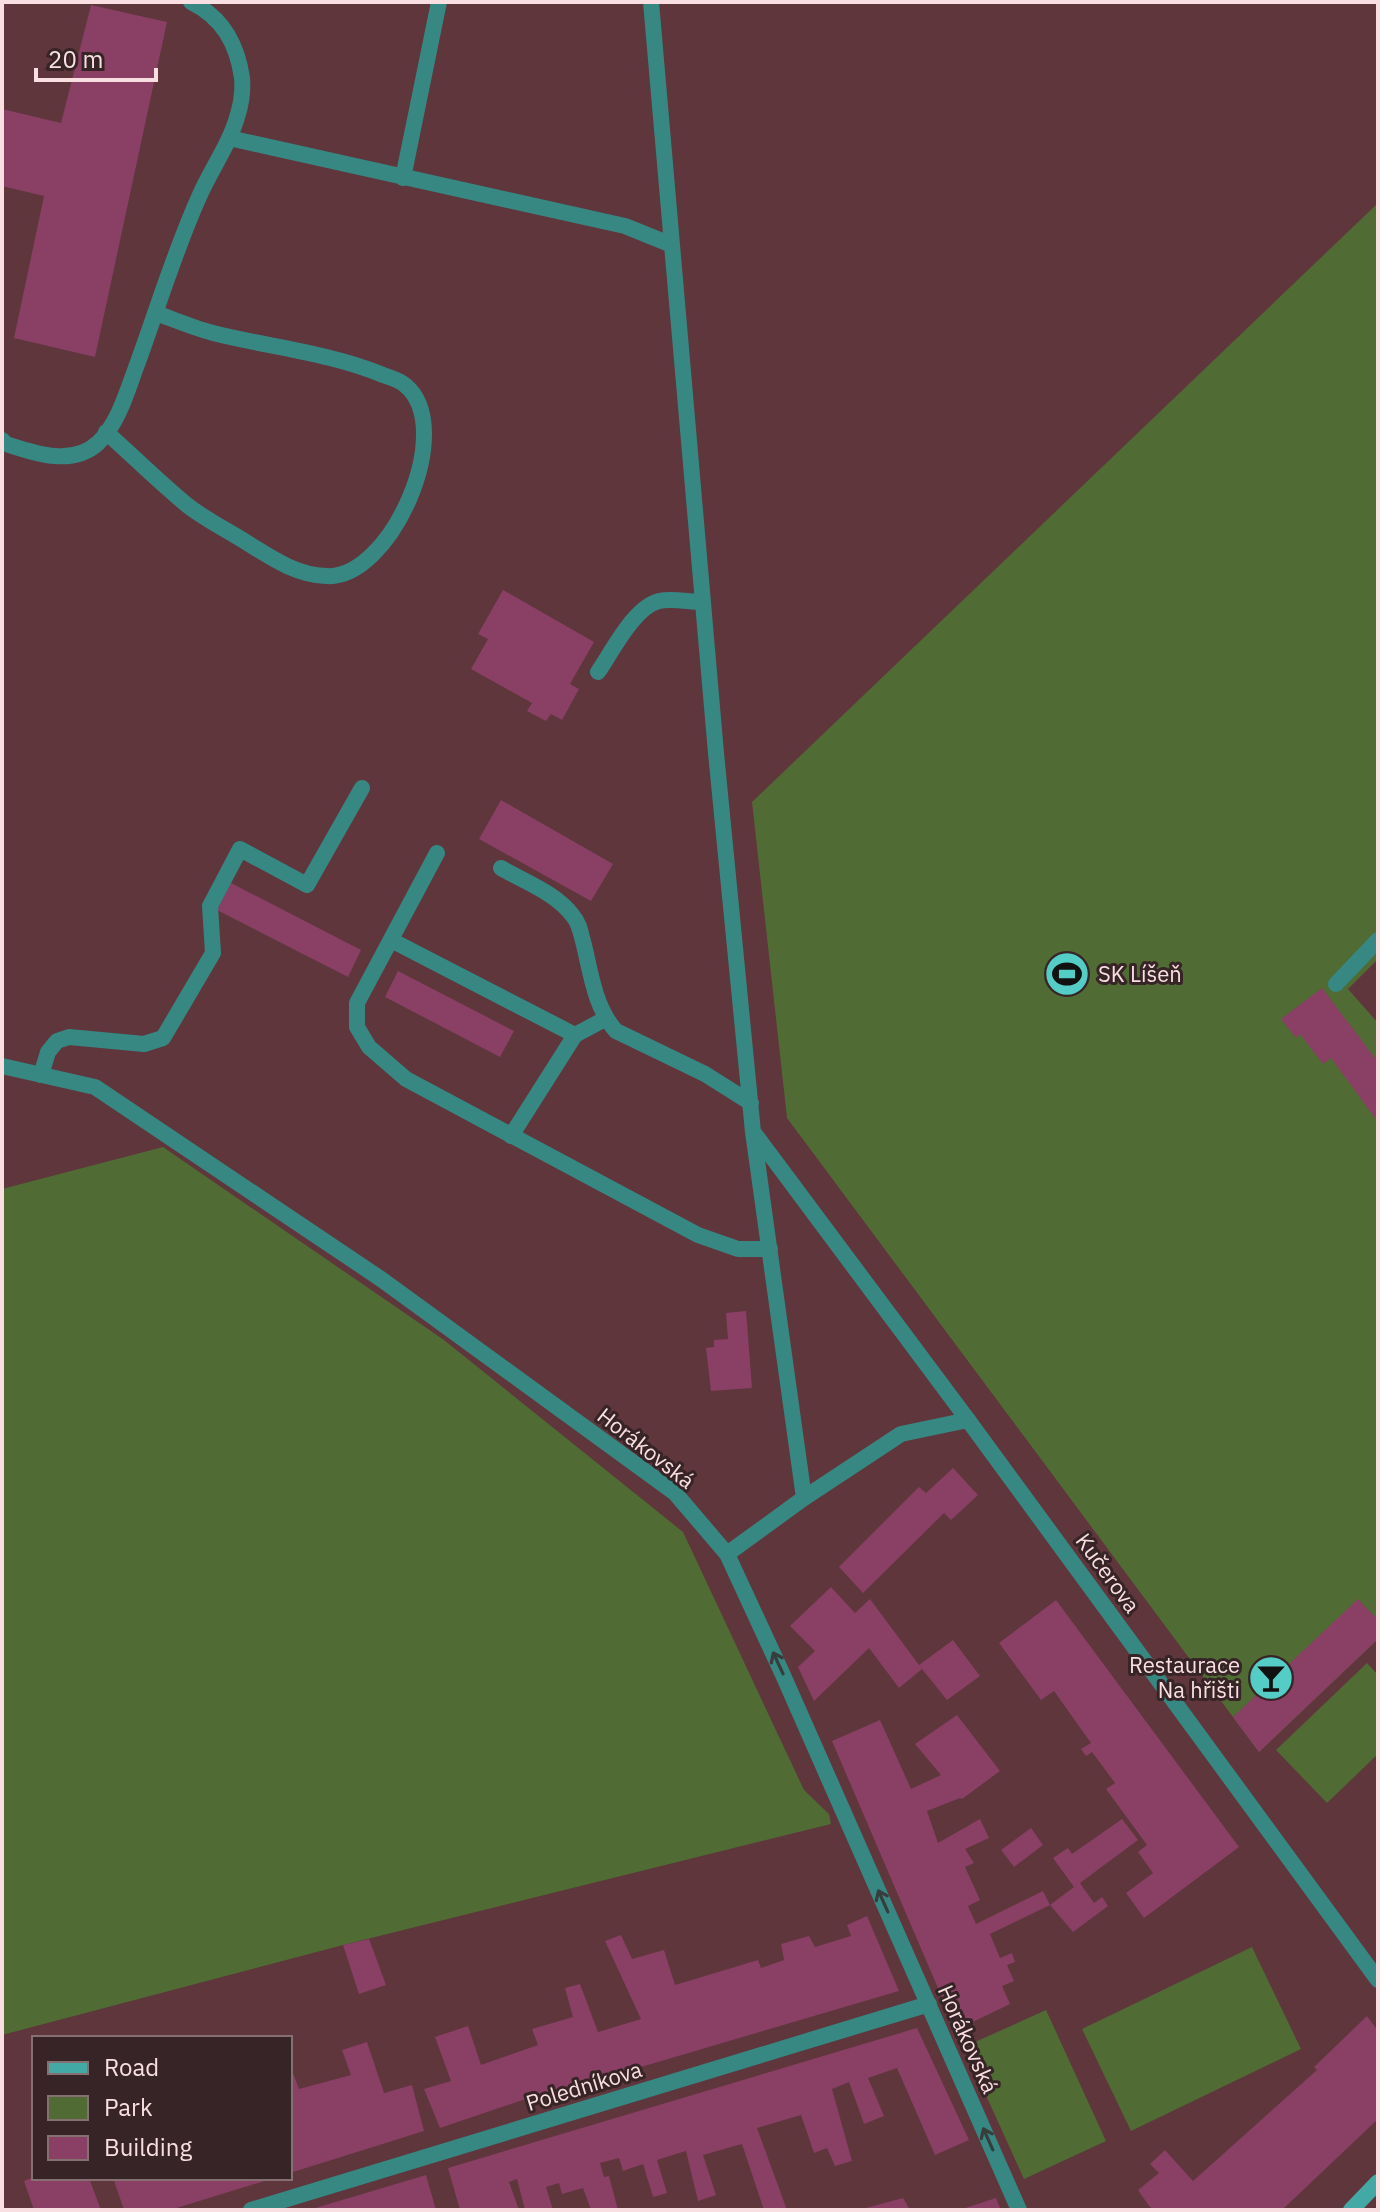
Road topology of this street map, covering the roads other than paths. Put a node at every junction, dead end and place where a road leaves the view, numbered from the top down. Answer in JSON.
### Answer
{"nodes":[{"id":1,"x":191,"y":2,"type":"edge"},
{"id":2,"x":439,"y":2,"type":"edge"},
{"id":3,"x":651,"y":2,"type":"edge"},
{"id":4,"x":229,"y":138,"type":"junction"},
{"id":5,"x":403,"y":178,"type":"junction"},
{"id":6,"x":672,"y":245,"type":"junction"},
{"id":7,"x":156,"y":313,"type":"junction"},
{"id":8,"x":106,"y":432,"type":"junction"},
{"id":9,"x":2,"y":440,"type":"edge"},
{"id":10,"x":703,"y":602,"type":"junction"},
{"id":11,"x":598,"y":672,"type":"dead end"},
{"id":12,"x":362,"y":788,"type":"dead end"},
{"id":13,"x":437,"y":853,"type":"dead end"},
{"id":14,"x":501,"y":868,"type":"dead end"},
{"id":15,"x":391,"y":940,"type":"junction"},
{"id":16,"x":1378,"y":940,"type":"edge"},
{"id":17,"x":1336,"y":984,"type":"dead end"},
{"id":18,"x":605,"y":1019,"type":"junction"},
{"id":19,"x":575,"y":1035,"type":"junction"},
{"id":20,"x":2,"y":1066,"type":"edge"},
{"id":21,"x":41,"y":1075,"type":"junction"},
{"id":22,"x":751,"y":1103,"type":"junction"},
{"id":23,"x":753,"y":1132,"type":"junction"},
{"id":24,"x":511,"y":1136,"type":"junction"},
{"id":25,"x":770,"y":1249,"type":"junction"},
{"id":26,"x":968,"y":1420,"type":"junction"},
{"id":27,"x":804,"y":1498,"type":"junction"},
{"id":28,"x":727,"y":1554,"type":"junction"},
{"id":29,"x":1378,"y":1980,"type":"edge"},
{"id":30,"x":929,"y":2004,"type":"junction"},
{"id":31,"x":1378,"y":2182,"type":"edge"},
{"id":32,"x":251,"y":2210,"type":"edge"},
{"id":33,"x":1019,"y":2210,"type":"edge"},
{"id":34,"x":1351,"y":2210,"type":"edge"}],
"edges":[{"from":1,"to":4,"type":"street"},
{"from":2,"to":5,"type":"street"},
{"from":3,"to":6,"type":"street"},
{"from":4,"to":5,"type":"street"},
{"from":4,"to":7,"type":"street"},
{"from":5,"to":6,"type":"street"},
{"from":6,"to":10,"type":"street"},
{"from":7,"to":8,"type":"street"},
{"from":7,"to":8,"type":"street"},
{"from":8,"to":9,"type":"street"},
{"from":10,"to":11,"type":"street"},
{"from":10,"to":22,"type":"street"},
{"from":12,"to":21,"type":"street"},
{"from":13,"to":15,"type":"street"},
{"from":14,"to":18,"type":"street"},
{"from":15,"to":19,"type":"street"},
{"from":15,"to":24,"type":"street"},
{"from":16,"to":17,"type":"street"},
{"from":18,"to":19,"type":"street"},
{"from":18,"to":22,"type":"street"},
{"from":19,"to":24,"type":"street"},
{"from":20,"to":21,"type":"street","name":"Horákovská"},
{"from":21,"to":28,"type":"street","name":"Horákovská"},
{"from":22,"to":23,"type":"street"},
{"from":23,"to":25,"type":"street"},
{"from":23,"to":26,"type":"street","name":"Kučerova"},
{"from":24,"to":25,"type":"street"},
{"from":25,"to":27,"type":"street"},
{"from":26,"to":27,"type":"street"},
{"from":26,"to":29,"type":"street","name":"Kučerova"},
{"from":27,"to":28,"type":"street"},
{"from":30,"to":28,"type":"street","name":"Horákovská","one_way":true},
{"from":30,"to":32,"type":"street","name":"Poledníkova"},
{"from":33,"to":30,"type":"street","name":"Horákovská","one_way":true},
{"from":31,"to":34,"type":"street"}]}
